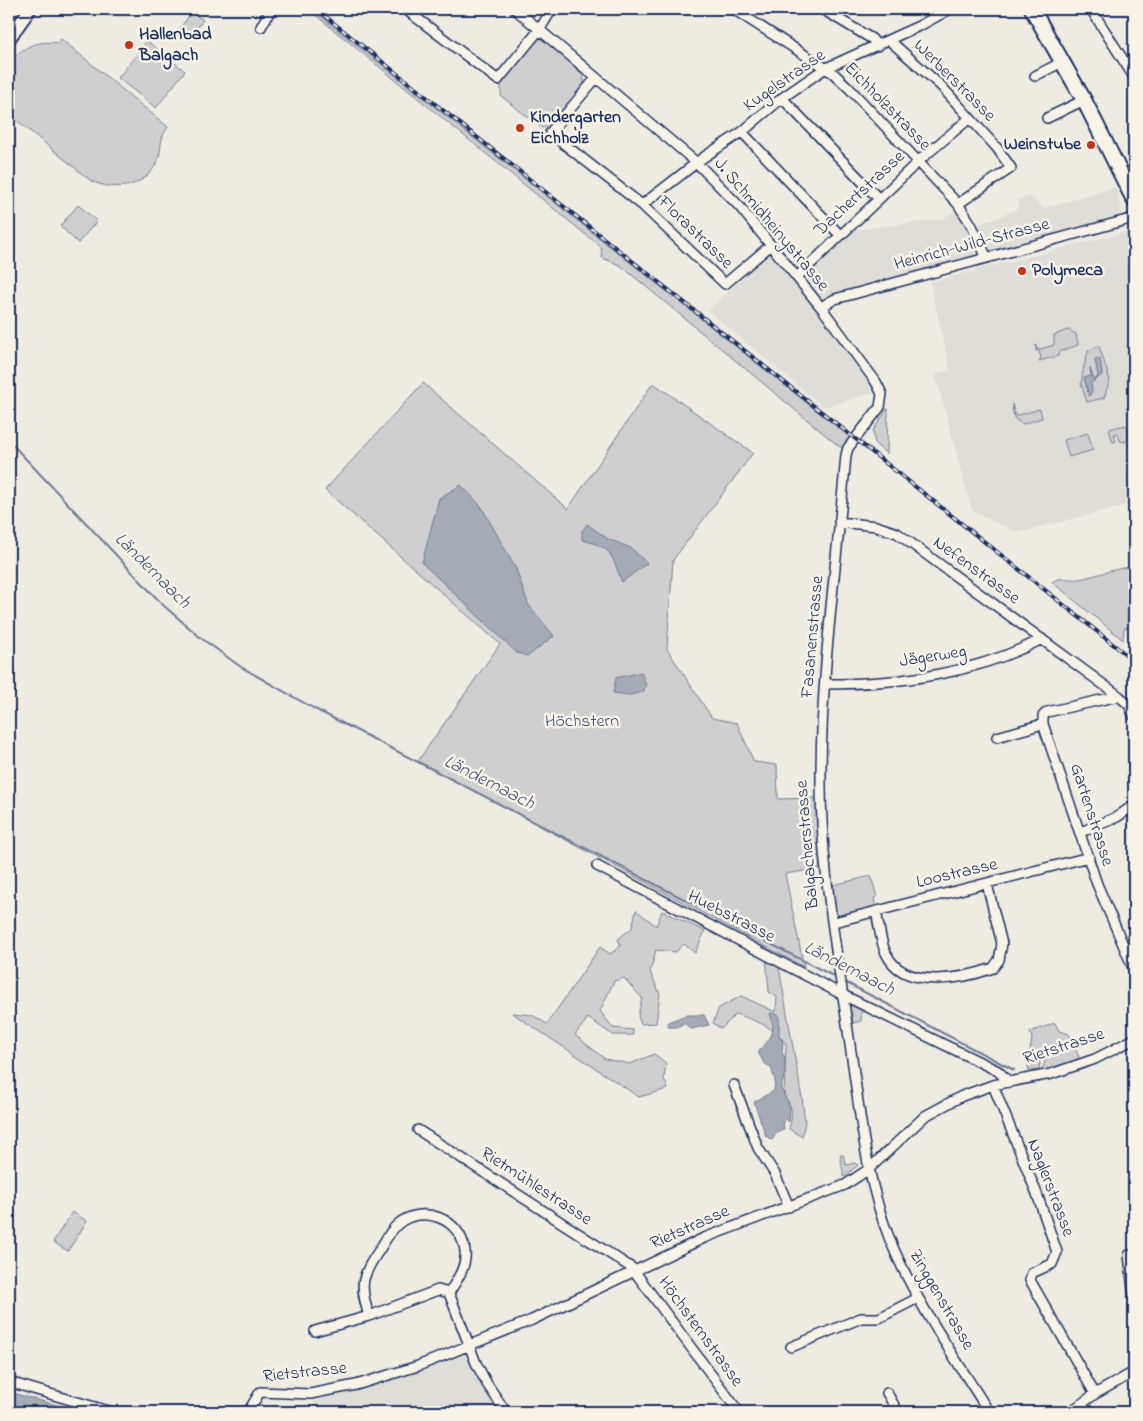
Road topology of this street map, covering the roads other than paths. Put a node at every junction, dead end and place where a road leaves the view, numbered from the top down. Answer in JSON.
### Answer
{"nodes":[{"id":1,"x":30,"y":9,"type":"edge"},
{"id":2,"x":271,"y":9,"type":"edge"},
{"id":3,"x":405,"y":9,"type":"edge"},
{"id":4,"x":515,"y":9,"type":"edge"},
{"id":5,"x":552,"y":9,"type":"edge"},
{"id":6,"x":733,"y":9,"type":"edge"},
{"id":7,"x":822,"y":9,"type":"edge"},
{"id":8,"x":950,"y":9,"type":"edge"},
{"id":9,"x":1032,"y":9,"type":"edge"},
{"id":10,"x":1091,"y":9,"type":"edge"},
{"id":11,"x":261,"y":27,"type":"dead end"},
{"id":12,"x":540,"y":29,"type":"junction"},
{"id":13,"x":9,"y":39,"type":"edge"},
{"id":14,"x":889,"y":40,"type":"junction"},
{"id":15,"x":877,"y":46,"type":"junction"},
{"id":16,"x":1062,"y":62,"type":"junction"},
{"id":17,"x":824,"y":69,"type":"junction"},
{"id":18,"x":1035,"y":76,"type":"dead end"},
{"id":19,"x":1134,"y":77,"type":"edge"},
{"id":20,"x":596,"y":78,"type":"junction"},
{"id":21,"x":782,"y":98,"type":"junction"},
{"id":22,"x":1084,"y":100,"type":"junction"},
{"id":23,"x":970,"y":118,"type":"junction"},
{"id":24,"x":1047,"y":118,"type":"dead end"},
{"id":25,"x":742,"y":132,"type":"junction"},
{"id":26,"x":697,"y":162,"type":"junction"},
{"id":27,"x":918,"y":162,"type":"junction"},
{"id":28,"x":879,"y":199,"type":"junction"},
{"id":29,"x":1134,"y":200,"type":"edge"},
{"id":30,"x":958,"y":204,"type":"junction"},
{"id":31,"x":642,"y":205,"type":"junction"},
{"id":32,"x":1134,"y":218,"type":"edge"},
{"id":33,"x":840,"y":235,"type":"junction"},
{"id":34,"x":771,"y":245,"type":"junction"},
{"id":35,"x":987,"y":258,"type":"junction"},
{"id":36,"x":797,"y":277,"type":"junction"},
{"id":37,"x":824,"y":311,"type":"junction"},
{"id":38,"x":839,"y":522,"type":"junction"},
{"id":39,"x":1042,"y":639,"type":"junction"},
{"id":40,"x":825,"y":684,"type":"junction"},
{"id":41,"x":1120,"y":696,"type":"junction"},
{"id":42,"x":1134,"y":716,"type":"edge"},
{"id":43,"x":1043,"y":724,"type":"junction"},
{"id":44,"x":997,"y":737,"type":"dead end"},
{"id":45,"x":821,"y":755,"type":"joint"},
{"id":46,"x":1134,"y":805,"type":"edge"},
{"id":47,"x":1081,"y":832,"type":"junction"},
{"id":48,"x":1088,"y":858,"type":"junction"},
{"id":49,"x":597,"y":866,"type":"dead end"},
{"id":50,"x":987,"y":884,"type":"junction"},
{"id":51,"x":876,"y":911,"type":"junction"},
{"id":52,"x":834,"y":922,"type":"junction"},
{"id":53,"x":1134,"y":970,"type":"edge"},
{"id":54,"x":843,"y":992,"type":"junction"},
{"id":55,"x":1134,"y":1039,"type":"edge"},
{"id":56,"x":1008,"y":1082,"type":"junction"},
{"id":57,"x":734,"y":1084,"type":"dead end"},
{"id":58,"x":993,"y":1085,"type":"junction"},
{"id":59,"x":418,"y":1130,"type":"dead end"},
{"id":60,"x":869,"y":1169,"type":"junction"},
{"id":61,"x":789,"y":1207,"type":"junction"},
{"id":62,"x":1129,"y":1254,"type":"dead end"},
{"id":63,"x":635,"y":1272,"type":"junction"},
{"id":64,"x":449,"y":1293,"type":"junction"},
{"id":65,"x":1134,"y":1296,"type":"edge"},
{"id":66,"x":918,"y":1298,"type":"junction"},
{"id":67,"x":369,"y":1316,"type":"junction"},
{"id":68,"x":315,"y":1331,"type":"dead end"},
{"id":69,"x":471,"y":1345,"type":"junction"},
{"id":70,"x":791,"y":1347,"type":"dead end"},
{"id":71,"x":1134,"y":1372,"type":"edge"},
{"id":72,"x":9,"y":1382,"type":"edge"},
{"id":73,"x":887,"y":1392,"type":"dead end"},
{"id":74,"x":1095,"y":1394,"type":"junction"},
{"id":75,"x":112,"y":1412,"type":"edge"},
{"id":76,"x":248,"y":1412,"type":"edge"},
{"id":77,"x":506,"y":1412,"type":"edge"},
{"id":78,"x":738,"y":1412,"type":"edge"},
{"id":79,"x":898,"y":1412,"type":"edge"},
{"id":80,"x":989,"y":1412,"type":"edge"},
{"id":81,"x":1070,"y":1412,"type":"edge"}],
"edges":[{"from":1,"to":13,"type":"street"},
{"from":2,"to":11,"type":"street"},
{"from":3,"to":12,"type":"street"},
{"from":4,"to":12,"type":"street","name":"J. Schmidheinystrasse"},
{"from":5,"to":12,"type":"street"},
{"from":6,"to":17,"type":"street","name":"Eichholzstrasse"},
{"from":7,"to":15,"type":"street"},
{"from":8,"to":14,"type":"street","name":"Kugelstrasse"},
{"from":9,"to":16,"type":"main road"},
{"from":10,"to":19,"type":"street"},
{"from":12,"to":20,"type":"street","name":"J. Schmidheinystrasse"},
{"from":14,"to":15,"type":"street","name":"Kugelstrasse"},
{"from":14,"to":23,"type":"street","name":"Werberstrasse"},
{"from":15,"to":17,"type":"street","name":"Kugelstrasse"},
{"from":16,"to":18,"type":"street"},
{"from":16,"to":22,"type":"main road"},
{"from":17,"to":21,"type":"street","name":"Kugelstrasse"},
{"from":17,"to":27,"type":"street","name":"Eichholzstrasse"},
{"from":20,"to":26,"type":"street","name":"J. Schmidheinystrasse"},
{"from":20,"to":31,"type":"street"},
{"from":21,"to":25,"type":"street","name":"Kugelstrasse"},
{"from":21,"to":28,"type":"street"},
{"from":22,"to":24,"type":"street"},
{"from":22,"to":29,"type":"main road"},
{"from":23,"to":27,"type":"street","name":"Dachertstrasse"},
{"from":23,"to":30,"type":"street","name":"Werberstrasse"},
{"from":25,"to":26,"type":"street","name":"Kugelstrasse"},
{"from":25,"to":33,"type":"street"},
{"from":26,"to":31,"type":"street","name":"Kugelstrasse"},
{"from":26,"to":34,"type":"street","name":"J. Schmidheinystrasse"},
{"from":27,"to":28,"type":"street","name":"Dachertstrasse"},
{"from":27,"to":30,"type":"street","name":"Eichholzstrasse"},
{"from":28,"to":33,"type":"street","name":"Dachertstrasse"},
{"from":30,"to":35,"type":"street","name":"Eichholzstrasse"},
{"from":31,"to":34,"type":"street","name":"Florastrasse"},
{"from":32,"to":35,"type":"street","name":"Heinrich-Wild-Strasse"},
{"from":33,"to":36,"type":"street","name":"Dachertstrasse"},
{"from":34,"to":36,"type":"street","name":"J. Schmidheinystrasse"},
{"from":35,"to":37,"type":"street","name":"Heinrich-Wild-Strasse"},
{"from":36,"to":37,"type":"street","name":"J. Schmidheinystrasse"},
{"from":37,"to":38,"type":"street","name":"J. Schmidheinystrasse"},
{"from":38,"to":39,"type":"street","name":"Nefenstrasse"},
{"from":38,"to":40,"type":"street","name":"Fasanenstrasse"},
{"from":39,"to":40,"type":"street","name":"Jägerweg"},
{"from":39,"to":41,"type":"street","name":"Nefenstrasse"},
{"from":40,"to":45,"type":"street","name":"Fasanenstrasse"},
{"from":41,"to":42,"type":"street","name":"Nefenstrasse"},
{"from":41,"to":43,"type":"street"},
{"from":43,"to":44,"type":"street"},
{"from":43,"to":47,"type":"street","name":"Gartenstrasse"},
{"from":45,"to":52,"type":"street","name":"Balgacherstrasse"},
{"from":46,"to":47,"type":"street"},
{"from":47,"to":48,"type":"street","name":"Gartenstrasse"},
{"from":48,"to":50,"type":"street","name":"Loostrasse"},
{"from":48,"to":53,"type":"street","name":"Gartenstrasse"},
{"from":49,"to":54,"type":"street","name":"Huebstrasse"},
{"from":50,"to":51,"type":"street","name":"Loostrasse"},
{"from":50,"to":51,"type":"street"},
{"from":51,"to":52,"type":"street","name":"Loostrasse"},
{"from":52,"to":54,"type":"street","name":"Balgacherstrasse"},
{"from":54,"to":56,"type":"street","name":"Huebstrasse"},
{"from":54,"to":60,"type":"street","name":"Balgacherstrasse"},
{"from":55,"to":56,"type":"street","name":"Rietstrasse"},
{"from":56,"to":58,"type":"street","name":"Rietstrasse"},
{"from":57,"to":61,"type":"street"},
{"from":58,"to":60,"type":"street","name":"Rietstrasse"},
{"from":58,"to":74,"type":"street","name":"Naglerstrasse"},
{"from":59,"to":63,"type":"street","name":"Rietmühlestrasse"},
{"from":60,"to":61,"type":"street","name":"Rietstrasse"},
{"from":60,"to":66,"type":"street","name":"Zinggenstrasse"},
{"from":61,"to":63,"type":"street","name":"Rietstrasse"},
{"from":62,"to":65,"type":"street"},
{"from":63,"to":69,"type":"street","name":"Rietstrasse"},
{"from":63,"to":78,"type":"street","name":"Höchsternstrasse"},
{"from":64,"to":67,"type":"street"},
{"from":64,"to":67,"type":"street"},
{"from":64,"to":69,"type":"street"},
{"from":66,"to":70,"type":"street"},
{"from":66,"to":80,"type":"street","name":"Zinggenstrasse"},
{"from":67,"to":68,"type":"street"},
{"from":69,"to":76,"type":"street","name":"Rietstrasse"},
{"from":69,"to":77,"type":"street"},
{"from":71,"to":74,"type":"street"},
{"from":72,"to":75,"type":"street"},
{"from":73,"to":79,"type":"street"},
{"from":74,"to":81,"type":"street"}]}
